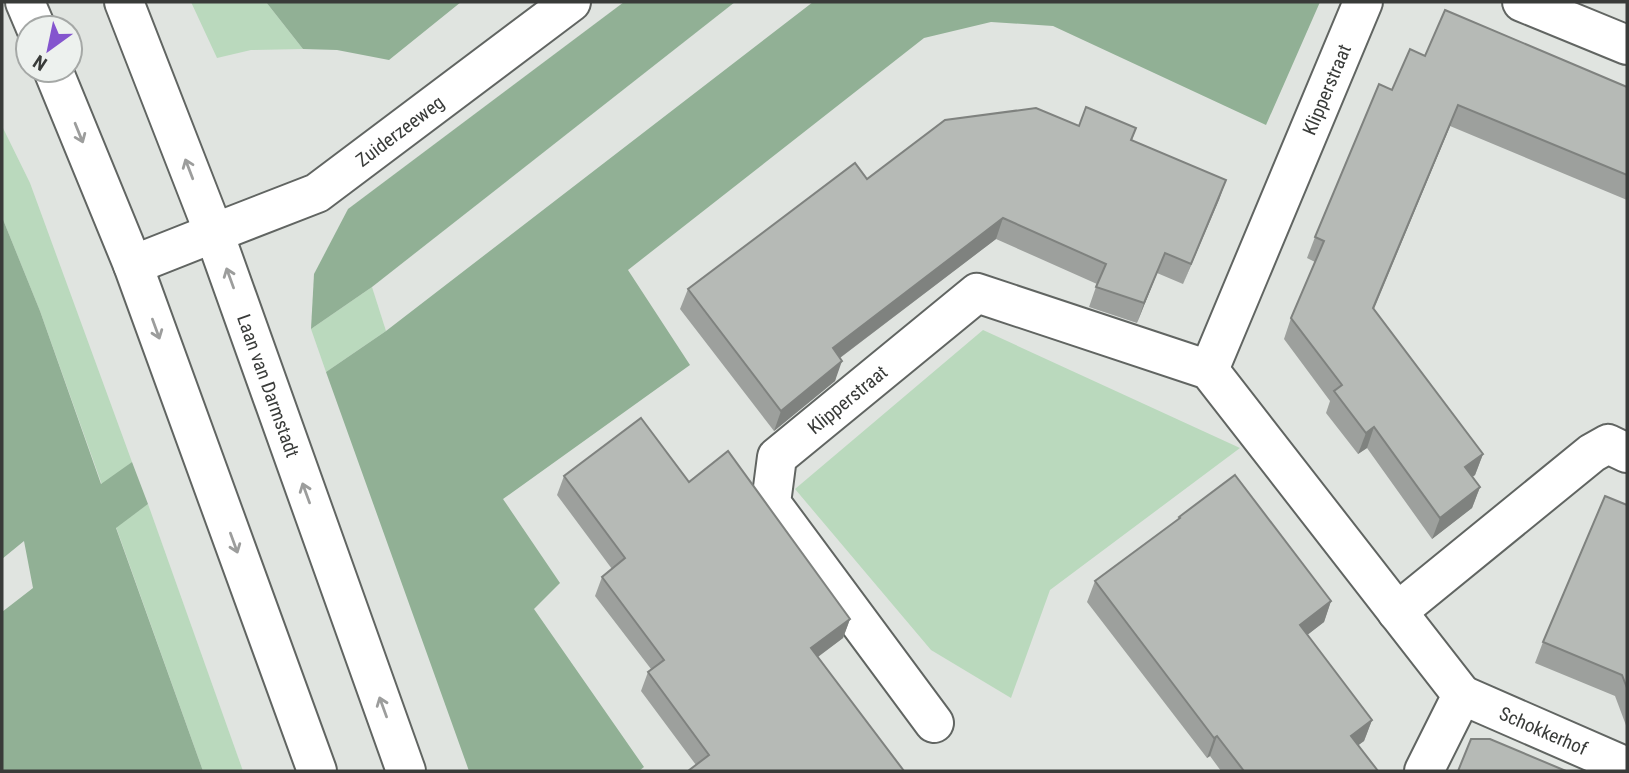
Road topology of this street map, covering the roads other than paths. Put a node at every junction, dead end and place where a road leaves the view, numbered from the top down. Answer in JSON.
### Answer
{"nodes":[{"id":1,"x":124,"y":2,"type":"edge"},
{"id":2,"x":570,"y":2,"type":"edge"},
{"id":3,"x":1363,"y":2,"type":"edge"},
{"id":4,"x":1522,"y":2,"type":"edge"},
{"id":5,"x":1571,"y":11,"type":"edge"},
{"id":6,"x":1627,"y":45,"type":"edge"},
{"id":7,"x":59,"y":84,"type":"edge"},
{"id":8,"x":214,"y":233,"type":"junction"},
{"id":9,"x":133,"y":265,"type":"junction"},
{"id":10,"x":1209,"y":370,"type":"junction"},
{"id":11,"x":1627,"y":453,"type":"edge"},
{"id":12,"x":1397,"y":612,"type":"junction"},
{"id":13,"x":1462,"y":695,"type":"junction"},
{"id":14,"x":934,"y":723,"type":"dead end"},
{"id":15,"x":1627,"y":767,"type":"edge"},
{"id":16,"x":317,"y":771,"type":"edge"},
{"id":17,"x":406,"y":771,"type":"edge"},
{"id":18,"x":1424,"y":771,"type":"edge"}],
"edges":[{"from":8,"to":1,"type":"street","name":"Laan van Darmstadt","one_way":true},
{"from":2,"to":8,"type":"street","name":"Zuiderzeeweg"},
{"from":3,"to":10,"type":"street","name":"Klipperstraat"},
{"from":4,"to":5,"type":"street"},
{"from":5,"to":6,"type":"street"},
{"from":7,"to":9,"type":"street","one_way":true},
{"from":8,"to":9,"type":"street","name":"Zuiderzeeweg"},
{"from":17,"to":8,"type":"street","name":"Laan van Darmstadt","one_way":true},
{"from":9,"to":16,"type":"street","one_way":true},
{"from":10,"to":12,"type":"street"},
{"from":10,"to":14,"type":"street","name":"Klipperstraat"},
{"from":11,"to":12,"type":"street"},
{"from":12,"to":13,"type":"street"},
{"from":13,"to":15,"type":"street","name":"Schokkerhof"},
{"from":13,"to":18,"type":"street"}]}
